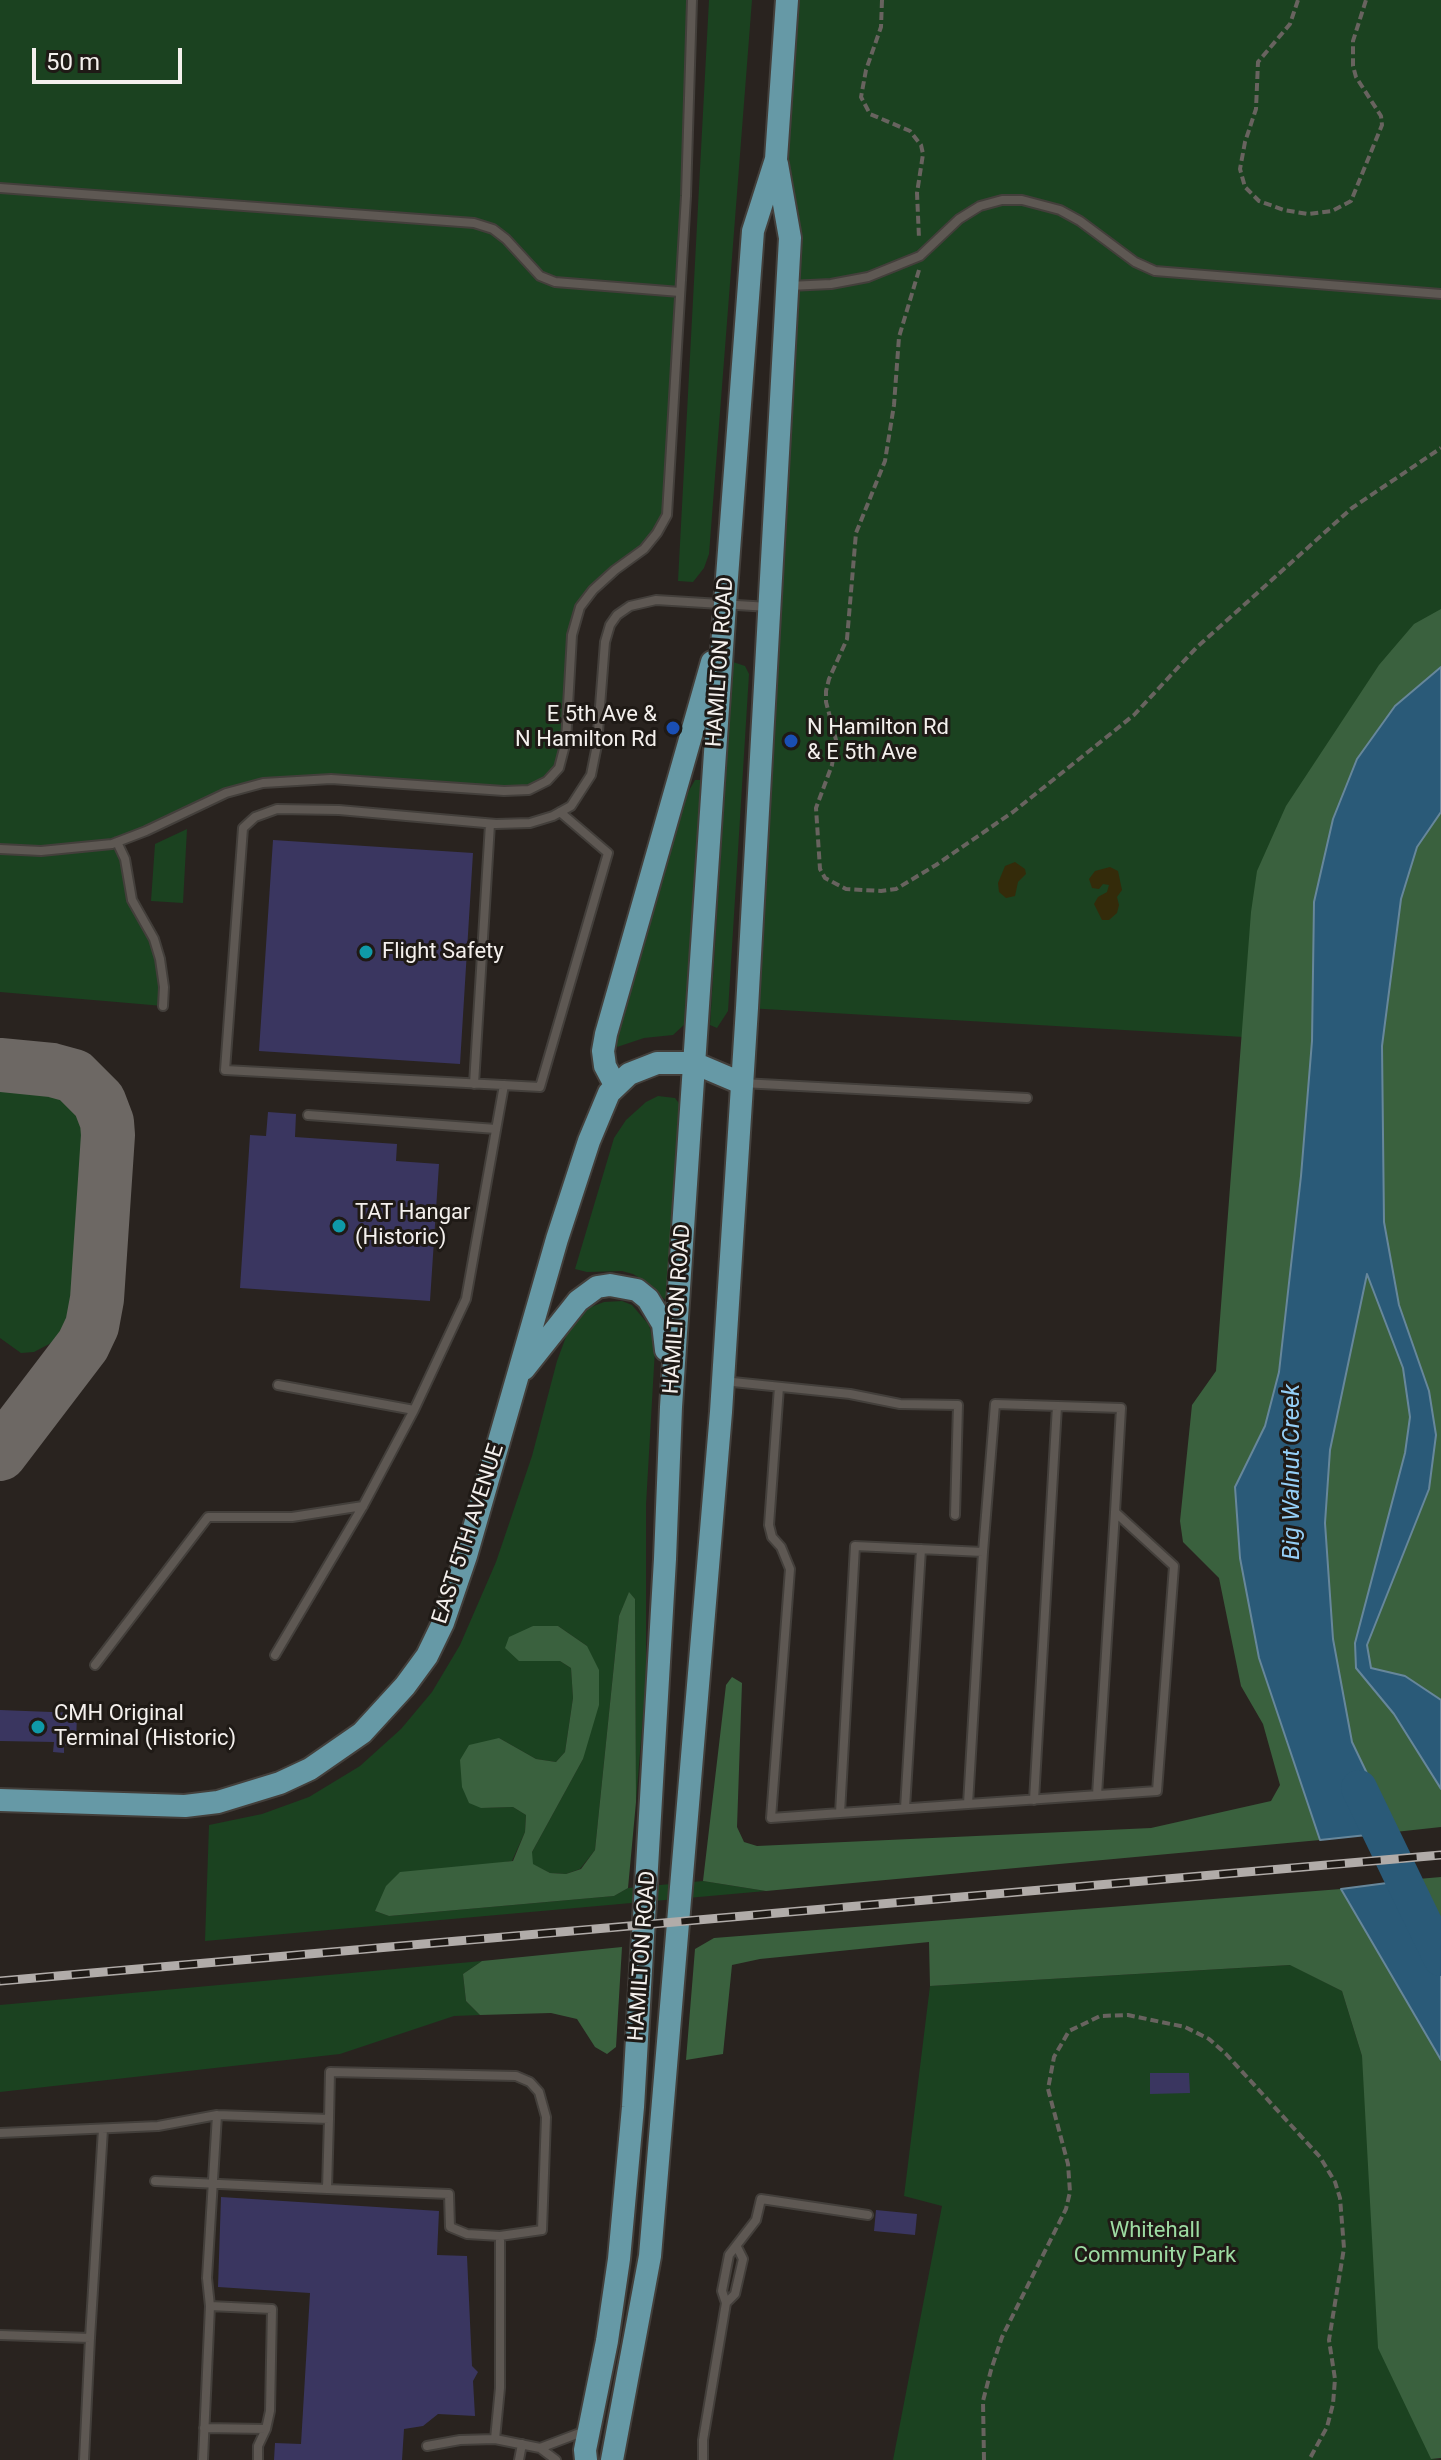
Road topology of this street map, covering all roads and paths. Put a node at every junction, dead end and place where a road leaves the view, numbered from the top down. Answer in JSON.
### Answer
{"nodes":[{"id":1,"x":692,"y":0,"type":"edge"},
{"id":2,"x":787,"y":0,"type":"edge"},
{"id":3,"x":882,"y":0,"type":"edge"},
{"id":4,"x":1298,"y":0,"type":"edge"},
{"id":5,"x":1366,"y":0,"type":"edge"},
{"id":6,"x":776,"y":159,"type":"junction"},
{"id":7,"x":0,"y":188,"type":"edge"},
{"id":8,"x":920,"y":256,"type":"junction"},
{"id":9,"x":788,"y":286,"type":"junction"},
{"id":10,"x":680,"y":292,"type":"junction"},
{"id":11,"x":1441,"y":294,"type":"edge"},
{"id":12,"x":1441,"y":448,"type":"edge"},
{"id":13,"x":770,"y":607,"type":"junction"},
{"id":14,"x":724,"y":611,"type":"junction"},
{"id":15,"x":560,"y":812,"type":"junction"},
{"id":16,"x":490,"y":824,"type":"junction"},
{"id":17,"x":117,"y":842,"type":"junction"},
{"id":18,"x":0,"y":849,"type":"edge"},
{"id":19,"x":163,"y":1006,"type":"dead end"},
{"id":20,"x":694,"y":1063,"type":"junction"},
{"id":21,"x":741,"y":1083,"type":"junction"},
{"id":22,"x":474,"y":1084,"type":"junction"},
{"id":23,"x":504,"y":1085,"type":"junction"},
{"id":24,"x":615,"y":1085,"type":"junction"},
{"id":25,"x":1027,"y":1098,"type":"dead end"},
{"id":26,"x":308,"y":1115,"type":"dead end"},
{"id":27,"x":496,"y":1129,"type":"junction"},
{"id":28,"x":516,"y":1380,"type":"junction"},
{"id":29,"x":723,"y":1381,"type":"junction"},
{"id":30,"x":278,"y":1385,"type":"dead end"},
{"id":31,"x":779,"y":1387,"type":"junction"},
{"id":32,"x":1057,"y":1406,"type":"junction"},
{"id":33,"x":671,"y":1407,"type":"junction"},
{"id":34,"x":414,"y":1410,"type":"junction"},
{"id":35,"x":363,"y":1506,"type":"junction"},
{"id":36,"x":1115,"y":1512,"type":"junction"},
{"id":37,"x":955,"y":1515,"type":"dead end"},
{"id":38,"x":921,"y":1549,"type":"junction"},
{"id":39,"x":983,"y":1552,"type":"junction"},
{"id":40,"x":275,"y":1655,"type":"dead end"},
{"id":41,"x":95,"y":1665,"type":"dead end"},
{"id":42,"x":1097,"y":1795,"type":"junction"},
{"id":43,"x":0,"y":1800,"type":"edge"},
{"id":44,"x":1034,"y":1800,"type":"junction"},
{"id":45,"x":968,"y":1804,"type":"junction"},
{"id":46,"x":905,"y":1808,"type":"junction"},
{"id":47,"x":840,"y":1813,"type":"junction"},
{"id":48,"x":217,"y":2115,"type":"junction"},
{"id":49,"x":329,"y":2119,"type":"junction"},
{"id":50,"x":103,"y":2129,"type":"junction"},
{"id":51,"x":0,"y":2133,"type":"edge"},
{"id":52,"x":155,"y":2181,"type":"dead end"},
{"id":53,"x":213,"y":2183,"type":"junction"},
{"id":54,"x":327,"y":2189,"type":"junction"},
{"id":55,"x":868,"y":2215,"type":"dead end"},
{"id":56,"x":500,"y":2236,"type":"junction"},
{"id":57,"x":737,"y":2247,"type":"junction"},
{"id":58,"x":726,"y":2303,"type":"junction"},
{"id":59,"x":210,"y":2306,"type":"junction"},
{"id":60,"x":0,"y":2335,"type":"edge"},
{"id":61,"x":90,"y":2338,"type":"junction"},
{"id":62,"x":204,"y":2428,"type":"junction"},
{"id":63,"x":266,"y":2429,"type":"junction"},
{"id":64,"x":589,"y":2429,"type":"junction"},
{"id":65,"x":495,"y":2439,"type":"junction"},
{"id":66,"x":522,"y":2444,"type":"junction"},
{"id":67,"x":427,"y":2446,"type":"dead end"},
{"id":68,"x":540,"y":2448,"type":"junction"},
{"id":69,"x":84,"y":2460,"type":"edge"},
{"id":70,"x":203,"y":2460,"type":"edge"},
{"id":71,"x":258,"y":2460,"type":"edge"},
{"id":72,"x":519,"y":2460,"type":"edge"},
{"id":73,"x":556,"y":2460,"type":"edge"},
{"id":74,"x":586,"y":2460,"type":"edge"},
{"id":75,"x":612,"y":2460,"type":"edge"},
{"id":76,"x":703,"y":2460,"type":"edge"},
{"id":77,"x":984,"y":2460,"type":"edge"},
{"id":78,"x":1309,"y":2460,"type":"edge"}],
"edges":[{"from":1,"to":10,"type":"lane"},
{"from":2,"to":6,"type":"main road","name":"HAMILTON ROAD"},
{"from":3,"to":8,"type":"path"},
{"from":4,"to":5,"type":"path"},
{"from":6,"to":9,"type":"main road","name":"HAMILTON ROAD"},
{"from":6,"to":14,"type":"main road","name":"HAMILTON ROAD"},
{"from":7,"to":10,"type":"lane"},
{"from":8,"to":9,"type":"lane"},
{"from":8,"to":11,"type":"lane"},
{"from":8,"to":12,"type":"path"},
{"from":9,"to":13,"type":"main road","name":"HAMILTON ROAD"},
{"from":10,"to":17,"type":"lane"},
{"from":13,"to":14,"type":"lane"},
{"from":13,"to":21,"type":"main road","name":"HAMILTON ROAD"},
{"from":14,"to":15,"type":"lane"},
{"from":14,"to":20,"type":"main road","name":"HAMILTON ROAD"},
{"from":14,"to":24,"type":"main road"},
{"from":15,"to":16,"type":"lane"},
{"from":15,"to":23,"type":"lane"},
{"from":16,"to":22,"type":"lane"},
{"from":16,"to":22,"type":"lane"},
{"from":17,"to":18,"type":"lane"},
{"from":17,"to":19,"type":"lane"},
{"from":20,"to":21,"type":"main road"},
{"from":20,"to":24,"type":"main road"},
{"from":20,"to":33,"type":"main road","name":"HAMILTON ROAD"},
{"from":21,"to":25,"type":"lane"},
{"from":21,"to":29,"type":"main road","name":"HAMILTON ROAD"},
{"from":22,"to":23,"type":"lane"},
{"from":23,"to":27,"type":"lane"},
{"from":24,"to":28,"type":"main road","name":"EAST 5TH AVENUE"},
{"from":26,"to":27,"type":"lane"},
{"from":27,"to":34,"type":"lane"},
{"from":28,"to":33,"type":"main road"},
{"from":28,"to":43,"type":"main road","name":"EAST 5TH AVENUE"},
{"from":29,"to":31,"type":"lane"},
{"from":29,"to":75,"type":"main road","name":"HAMILTON ROAD"},
{"from":30,"to":34,"type":"lane"},
{"from":31,"to":37,"type":"lane"},
{"from":31,"to":47,"type":"lane"},
{"from":32,"to":36,"type":"lane"},
{"from":32,"to":39,"type":"lane"},
{"from":32,"to":44,"type":"lane"},
{"from":33,"to":64,"type":"main road","name":"HAMILTON ROAD"},
{"from":34,"to":35,"type":"lane"},
{"from":35,"to":40,"type":"lane"},
{"from":35,"to":41,"type":"lane"},
{"from":36,"to":42,"type":"lane"},
{"from":36,"to":42,"type":"lane"},
{"from":38,"to":39,"type":"lane"},
{"from":38,"to":46,"type":"lane"},
{"from":38,"to":47,"type":"lane"},
{"from":39,"to":45,"type":"lane"},
{"from":42,"to":44,"type":"lane"},
{"from":44,"to":45,"type":"lane"},
{"from":45,"to":46,"type":"lane"},
{"from":46,"to":47,"type":"lane"},
{"from":48,"to":49,"type":"lane"},
{"from":48,"to":50,"type":"lane"},
{"from":48,"to":53,"type":"lane"},
{"from":49,"to":54,"type":"lane"},
{"from":49,"to":56,"type":"lane"},
{"from":50,"to":51,"type":"lane"},
{"from":50,"to":61,"type":"lane"},
{"from":52,"to":53,"type":"lane"},
{"from":53,"to":54,"type":"lane"},
{"from":53,"to":59,"type":"lane"},
{"from":54,"to":56,"type":"lane"},
{"from":55,"to":57,"type":"lane"},
{"from":56,"to":65,"type":"lane"},
{"from":57,"to":58,"type":"lane"},
{"from":57,"to":58,"type":"lane"},
{"from":58,"to":76,"type":"lane"},
{"from":59,"to":62,"type":"lane"},
{"from":59,"to":63,"type":"lane"},
{"from":60,"to":61,"type":"lane"},
{"from":61,"to":69,"type":"lane"},
{"from":62,"to":63,"type":"lane"},
{"from":62,"to":70,"type":"lane"},
{"from":63,"to":71,"type":"lane"},
{"from":64,"to":68,"type":"lane"},
{"from":64,"to":74,"type":"main road","name":"HAMILTON ROAD"},
{"from":65,"to":66,"type":"lane"},
{"from":65,"to":67,"type":"lane"},
{"from":66,"to":68,"type":"lane"},
{"from":66,"to":72,"type":"lane"},
{"from":68,"to":73,"type":"lane"},
{"from":77,"to":78,"type":"path"}]}
